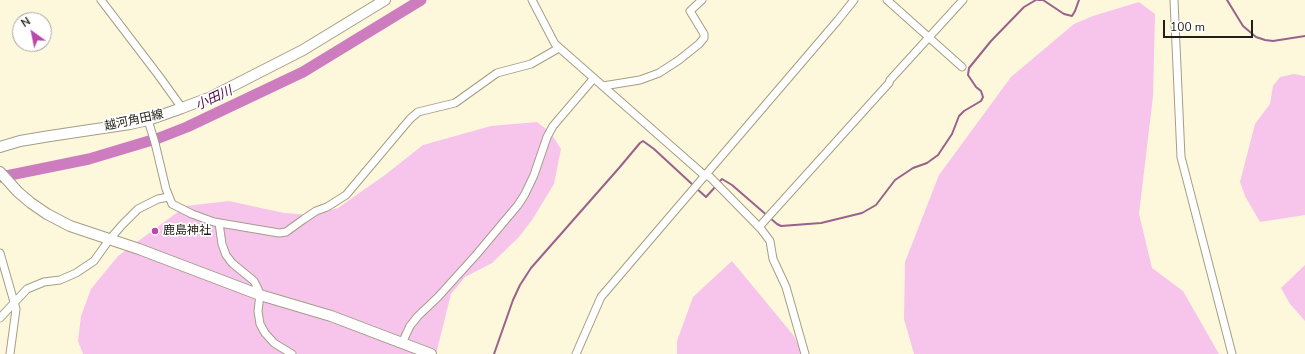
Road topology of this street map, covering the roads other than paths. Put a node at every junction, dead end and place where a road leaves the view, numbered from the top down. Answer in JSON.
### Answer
{"nodes":[{"id":1,"x":101,"y":0,"type":"edge"},
{"id":2,"x":385,"y":0,"type":"edge"},
{"id":3,"x":532,"y":0,"type":"edge"},
{"id":4,"x":702,"y":0,"type":"edge"},
{"id":5,"x":854,"y":0,"type":"edge"},
{"id":6,"x":887,"y":0,"type":"edge"},
{"id":7,"x":963,"y":0,"type":"edge"},
{"id":8,"x":1174,"y":0,"type":"edge"},
{"id":9,"x":930,"y":37,"type":"junction"},
{"id":10,"x":559,"y":48,"type":"junction"},
{"id":11,"x":962,"y":67,"type":"dead end"},
{"id":12,"x":594,"y":78,"type":"junction"},
{"id":13,"x":603,"y":86,"type":"junction"},
{"id":14,"x":182,"y":108,"type":"junction"},
{"id":15,"x":148,"y":120,"type":"junction"},
{"id":16,"x":0,"y":147,"type":"edge"},
{"id":17,"x":0,"y":172,"type":"edge"},
{"id":18,"x":704,"y":175,"type":"junction"},
{"id":19,"x":168,"y":197,"type":"junction"},
{"id":20,"x":219,"y":223,"type":"junction"},
{"id":21,"x":759,"y":227,"type":"junction"},
{"id":22,"x":109,"y":240,"type":"junction"},
{"id":23,"x":0,"y":253,"type":"edge"},
{"id":24,"x":260,"y":295,"type":"junction"},
{"id":25,"x":15,"y":302,"type":"junction"},
{"id":26,"x":0,"y":318,"type":"edge"},
{"id":27,"x":402,"y":343,"type":"junction"},
{"id":28,"x":10,"y":354,"type":"edge"},
{"id":29,"x":292,"y":354,"type":"edge"},
{"id":30,"x":432,"y":354,"type":"edge"},
{"id":31,"x":576,"y":354,"type":"edge"},
{"id":32,"x":805,"y":354,"type":"edge"},
{"id":33,"x":1232,"y":354,"type":"edge"}],
"edges":[{"from":1,"to":14,"type":"street"},
{"from":2,"to":14,"type":"street","name":"越河角田線"},
{"from":3,"to":10,"type":"street"},
{"from":4,"to":13,"type":"street"},
{"from":5,"to":18,"type":"street"},
{"from":6,"to":9,"type":"street"},
{"from":7,"to":9,"type":"street"},
{"from":8,"to":33,"type":"street"},
{"from":9,"to":11,"type":"street"},
{"from":9,"to":21,"type":"street"},
{"from":10,"to":12,"type":"street"},
{"from":10,"to":20,"type":"street"},
{"from":12,"to":13,"type":"street"},
{"from":12,"to":27,"type":"street"},
{"from":13,"to":18,"type":"street"},
{"from":14,"to":15,"type":"street","name":"越河角田線"},
{"from":15,"to":16,"type":"street","name":"越河角田線"},
{"from":15,"to":19,"type":"street"},
{"from":17,"to":22,"type":"street"},
{"from":18,"to":21,"type":"street"},
{"from":18,"to":31,"type":"street"},
{"from":19,"to":20,"type":"street"},
{"from":19,"to":22,"type":"street"},
{"from":20,"to":24,"type":"street"},
{"from":21,"to":32,"type":"street"},
{"from":22,"to":24,"type":"street"},
{"from":22,"to":25,"type":"street"},
{"from":23,"to":25,"type":"street"},
{"from":24,"to":27,"type":"street"},
{"from":24,"to":29,"type":"street"},
{"from":25,"to":26,"type":"street"},
{"from":25,"to":28,"type":"street"},
{"from":27,"to":30,"type":"street"}]}
